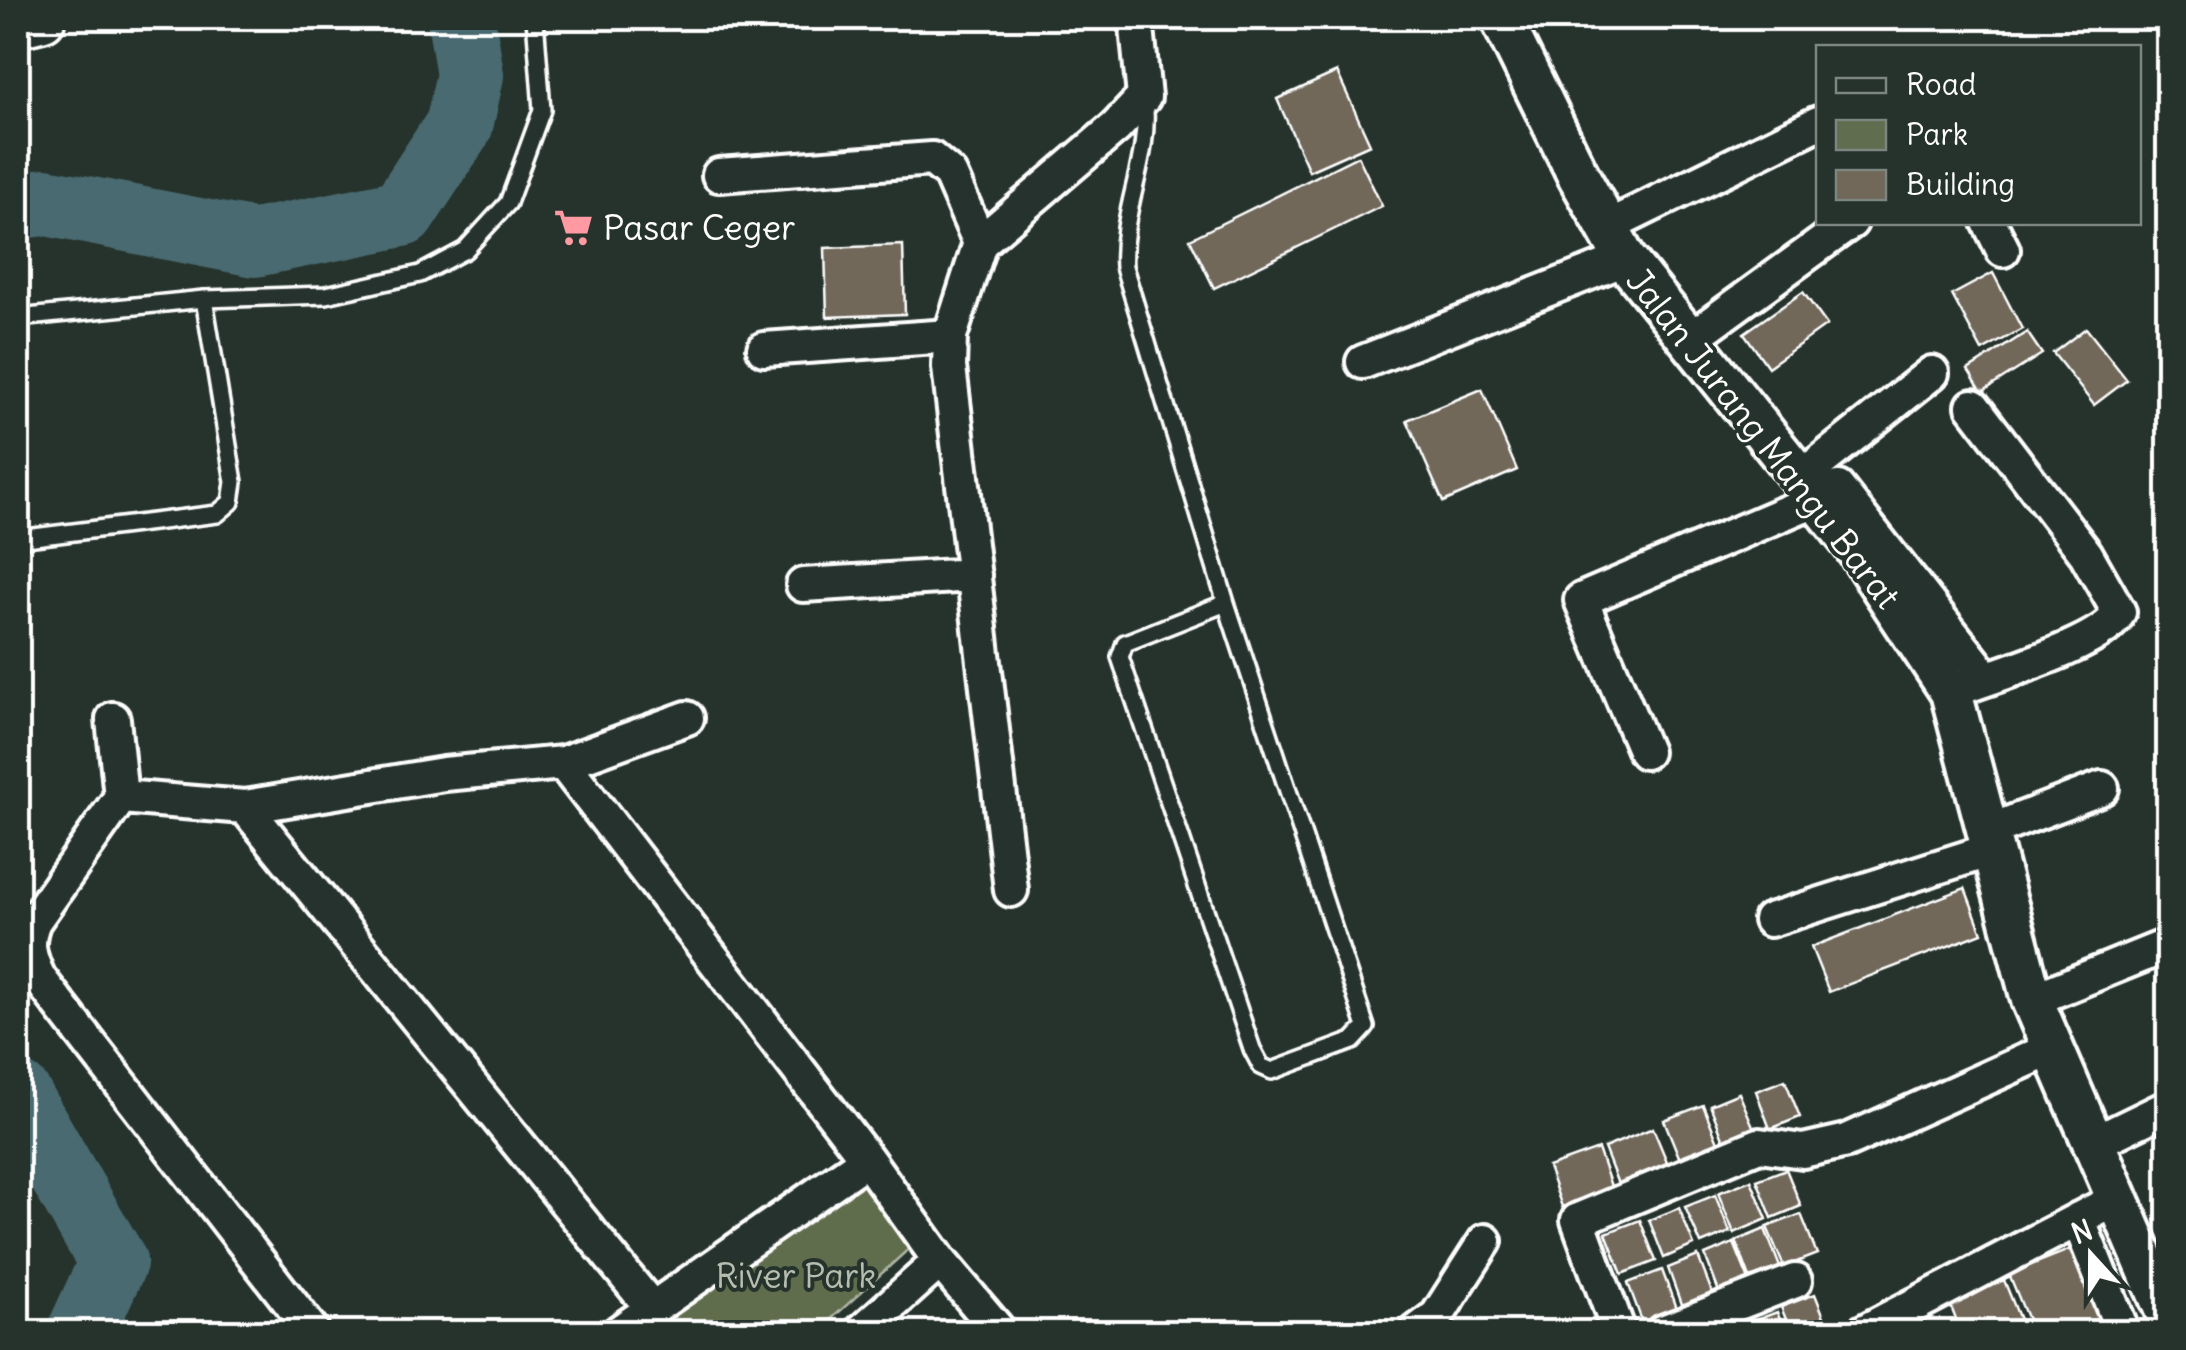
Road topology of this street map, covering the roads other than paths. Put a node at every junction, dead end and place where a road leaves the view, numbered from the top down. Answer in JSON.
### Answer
{"nodes":[{"id":1,"x":42,"y":18,"type":"edge"},
{"id":2,"x":534,"y":18,"type":"edge"},
{"id":3,"x":1136,"y":18,"type":"edge"},
{"id":4,"x":1501,"y":18,"type":"edge"},
{"id":5,"x":18,"y":24,"type":"edge"},
{"id":6,"x":1144,"y":97,"type":"junction"},
{"id":7,"x":1816,"y":124,"type":"edge"},
{"id":8,"x":719,"y":175,"type":"dead end"},
{"id":9,"x":1847,"y":225,"type":"edge"},
{"id":10,"x":980,"y":243,"type":"junction"},
{"id":11,"x":1616,"y":243,"type":"junction"},
{"id":12,"x":204,"y":299,"type":"junction"},
{"id":13,"x":18,"y":318,"type":"edge"},
{"id":14,"x":950,"y":336,"type":"junction"},
{"id":15,"x":1687,"y":341,"type":"junction"},
{"id":16,"x":764,"y":349,"type":"dead end"},
{"id":17,"x":1362,"y":362,"type":"dead end"},
{"id":18,"x":1932,"y":374,"type":"dead end"},
{"id":19,"x":1973,"y":406,"type":"dead end"},
{"id":20,"x":1818,"y":488,"type":"junction"},
{"id":21,"x":18,"y":540,"type":"edge"},
{"id":22,"x":974,"y":575,"type":"junction"},
{"id":23,"x":803,"y":585,"type":"dead end"},
{"id":24,"x":1226,"y":603,"type":"junction"},
{"id":25,"x":1968,"y":685,"type":"junction"},
{"id":26,"x":686,"y":718,"type":"dead end"},
{"id":27,"x":112,"y":719,"type":"dead end"},
{"id":28,"x":1645,"y":752,"type":"dead end"},
{"id":29,"x":563,"y":763,"type":"junction"},
{"id":30,"x":2102,"y":788,"type":"dead end"},
{"id":31,"x":120,"y":797,"type":"junction"},
{"id":32,"x":245,"y":807,"type":"junction"},
{"id":33,"x":1989,"y":841,"type":"junction"},
{"id":34,"x":1011,"y":890,"type":"dead end"},
{"id":35,"x":1770,"y":920,"type":"dead end"},
{"id":36,"x":2168,"y":945,"type":"edge"},
{"id":37,"x":2032,"y":1000,"type":"junction"},
{"id":38,"x":2051,"y":1049,"type":"junction"},
{"id":39,"x":2168,"y":1107,"type":"edge"},
{"id":40,"x":2092,"y":1144,"type":"junction"},
{"id":41,"x":867,"y":1158,"type":"junction"},
{"id":42,"x":2117,"y":1198,"type":"junction"},
{"id":43,"x":2078,"y":1218,"type":"junction"},
{"id":44,"x":1485,"y":1241,"type":"dead end"},
{"id":45,"x":940,"y":1261,"type":"junction"},
{"id":46,"x":1795,"y":1281,"type":"dead end"},
{"id":47,"x":650,"y":1307,"type":"junction"},
{"id":48,"x":2168,"y":1316,"type":"edge"},
{"id":49,"x":1910,"y":1320,"type":"edge"},
{"id":50,"x":303,"y":1329,"type":"edge"},
{"id":51,"x":619,"y":1332,"type":"edge"},
{"id":52,"x":861,"y":1332,"type":"edge"},
{"id":53,"x":1000,"y":1332,"type":"edge"},
{"id":54,"x":1416,"y":1332,"type":"edge"},
{"id":55,"x":1620,"y":1332,"type":"edge"},
{"id":56,"x":1664,"y":1332,"type":"edge"},
{"id":57,"x":1863,"y":1332,"type":"edge"},
{"id":58,"x":2123,"y":1332,"type":"edge"}],
"edges":[{"from":1,"to":5,"type":"main road"},
{"from":2,"to":12,"type":"lane"},
{"from":3,"to":6,"type":"street"},
{"from":4,"to":11,"type":"street","name":"Jalan Jurang Mangu Barat"},
{"from":6,"to":10,"type":"street"},
{"from":6,"to":24,"type":"lane"},
{"from":7,"to":11,"type":"street"},
{"from":8,"to":10,"type":"street"},
{"from":9,"to":15,"type":"street"},
{"from":10,"to":14,"type":"street"},
{"from":11,"to":15,"type":"street","name":"Jalan Jurang Mangu Barat"},
{"from":11,"to":17,"type":"street"},
{"from":12,"to":13,"type":"lane"},
{"from":12,"to":21,"type":"lane"},
{"from":14,"to":16,"type":"street"},
{"from":14,"to":22,"type":"street"},
{"from":15,"to":20,"type":"street","name":"Jalan Jurang Mangu Barat"},
{"from":18,"to":20,"type":"street"},
{"from":19,"to":25,"type":"street"},
{"from":20,"to":25,"type":"street","name":"Jalan Jurang Mangu Barat"},
{"from":20,"to":28,"type":"street"},
{"from":22,"to":23,"type":"street"},
{"from":22,"to":34,"type":"street"},
{"from":24,"to":24,"type":"lane"},
{"from":25,"to":33,"type":"street","name":"Jalan Jurang Mangu Barat"},
{"from":26,"to":29,"type":"street"},
{"from":27,"to":31,"type":"street"},
{"from":29,"to":32,"type":"street"},
{"from":29,"to":41,"type":"street"},
{"from":30,"to":33,"type":"street"},
{"from":31,"to":32,"type":"street"},
{"from":31,"to":50,"type":"street"},
{"from":32,"to":47,"type":"street"},
{"from":33,"to":35,"type":"street"},
{"from":33,"to":37,"type":"street","name":"Jalan Jurang Mangu Barat"},
{"from":36,"to":37,"type":"street"},
{"from":37,"to":38,"type":"street","name":"Jalan Jurang Mangu Barat"},
{"from":38,"to":40,"type":"street","name":"Jalan Jurang Mangu Barat"},
{"from":38,"to":55,"type":"street"},
{"from":39,"to":40,"type":"street"},
{"from":40,"to":42,"type":"street","name":"Jalan Jurang Mangu Barat"},
{"from":41,"to":45,"type":"street"},
{"from":41,"to":47,"type":"street"},
{"from":42,"to":43,"type":"street"},
{"from":42,"to":48,"type":"street","name":"Jalan Jurang Mangu Barat"},
{"from":43,"to":49,"type":"street"},
{"from":43,"to":58,"type":"street"},
{"from":44,"to":54,"type":"street"},
{"from":45,"to":52,"type":"street"},
{"from":45,"to":53,"type":"street"},
{"from":46,"to":56,"type":"street"},
{"from":47,"to":51,"type":"street"},
{"from":49,"to":57,"type":"street"}]}
